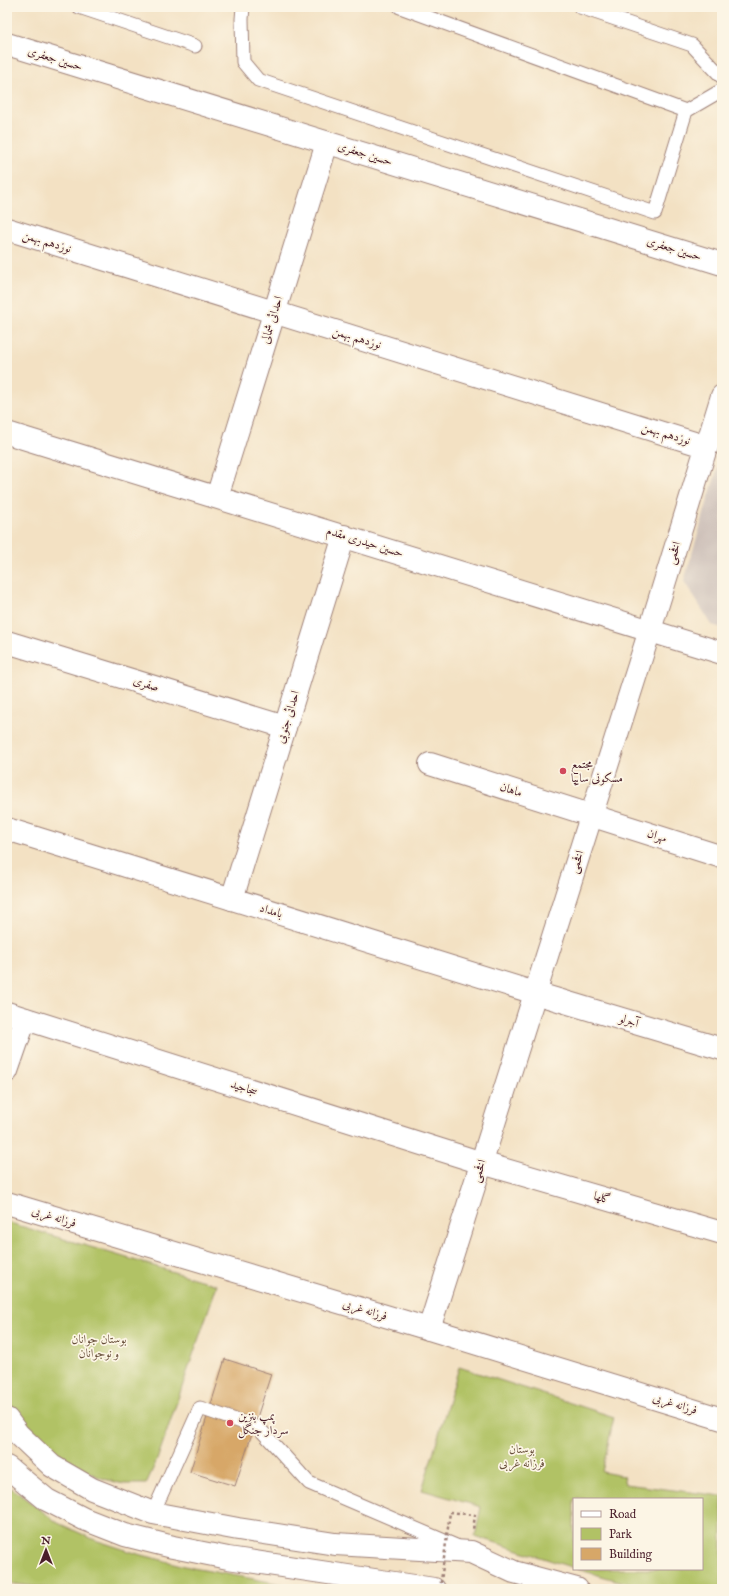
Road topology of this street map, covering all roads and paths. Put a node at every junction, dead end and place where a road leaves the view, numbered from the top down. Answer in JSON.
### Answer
{"nodes":[{"id":1,"x":79,"y":7,"type":"edge"},
{"id":2,"x":243,"y":7,"type":"edge"},
{"id":3,"x":400,"y":7,"type":"edge"},
{"id":4,"x":580,"y":7,"type":"edge"},
{"id":5,"x":7,"y":44,"type":"edge"},
{"id":6,"x":195,"y":46,"type":"dead end"},
{"id":7,"x":722,"y":78,"type":"edge"},
{"id":8,"x":722,"y":90,"type":"edge"},
{"id":9,"x":686,"y":111,"type":"junction"},
{"id":10,"x":327,"y":143,"type":"junction"},
{"id":11,"x":7,"y":230,"type":"edge"},
{"id":12,"x":722,"y":264,"type":"edge"},
{"id":13,"x":275,"y":313,"type":"junction"},
{"id":14,"x":722,"y":396,"type":"edge"},
{"id":15,"x":7,"y":433,"type":"edge"},
{"id":16,"x":707,"y":447,"type":"junction"},
{"id":17,"x":217,"y":497,"type":"junction"},
{"id":18,"x":344,"y":536,"type":"junction"},
{"id":19,"x":650,"y":630,"type":"junction"},
{"id":20,"x":7,"y":642,"type":"edge"},
{"id":21,"x":722,"y":653,"type":"edge"},
{"id":22,"x":285,"y":727,"type":"junction"},
{"id":23,"x":430,"y":764,"type":"dead end"},
{"id":24,"x":592,"y":816,"type":"junction"},
{"id":25,"x":7,"y":829,"type":"edge"},
{"id":26,"x":722,"y":857,"type":"edge"},
{"id":27,"x":232,"y":899,"type":"junction"},
{"id":28,"x":535,"y":993,"type":"junction"},
{"id":29,"x":16,"y":1016,"type":"edge"},
{"id":30,"x":722,"y":1049,"type":"edge"},
{"id":31,"x":7,"y":1071,"type":"edge"},
{"id":32,"x":482,"y":1163,"type":"junction"},
{"id":33,"x":7,"y":1203,"type":"edge"},
{"id":34,"x":722,"y":1233,"type":"edge"},
{"id":35,"x":429,"y":1329,"type":"junction"},
{"id":36,"x":7,"y":1419,"type":"edge"},
{"id":37,"x":722,"y":1419,"type":"edge"},
{"id":38,"x":7,"y":1467,"type":"edge"},
{"id":39,"x":153,"y":1513,"type":"junction"},
{"id":40,"x":475,"y":1515,"type":"dead end"},
{"id":41,"x":470,"y":1552,"type":"junction"},
{"id":42,"x":434,"y":1589,"type":"edge"},
{"id":43,"x":440,"y":1589,"type":"edge"},
{"id":44,"x":577,"y":1589,"type":"edge"}],
"edges":[{"from":1,"to":6,"type":"lane"},
{"from":2,"to":9,"type":"lane"},
{"from":3,"to":9,"type":"lane"},
{"from":4,"to":7,"type":"lane"},
{"from":5,"to":10,"type":"main road","name":"حسین جعفری"},
{"from":8,"to":9,"type":"lane"},
{"from":10,"to":12,"type":"main road","name":"حسین جعفری"},
{"from":10,"to":13,"type":"main road","name":"احداثی شمالی"},
{"from":11,"to":13,"type":"main road","name":"نوزدهم بهمن"},
{"from":13,"to":16,"type":"main road","name":"نوزدهم بهمن"},
{"from":13,"to":17,"type":"main road","name":"احداثی شمالی"},
{"from":14,"to":16,"type":"main road","name":"افخمی"},
{"from":15,"to":17,"type":"main road","name":"حسین حیدری مقدم"},
{"from":16,"to":19,"type":"main road","name":"افخمی"},
{"from":17,"to":18,"type":"main road","name":"حسین حیدری مقدم"},
{"from":18,"to":19,"type":"main road","name":"حسین حیدری مقدم"},
{"from":18,"to":22,"type":"main road","name":"احداثی جنوبی"},
{"from":19,"to":21,"type":"main road","name":"حسین حیدری مقدم"},
{"from":19,"to":24,"type":"main road","name":"افخمی"},
{"from":20,"to":22,"type":"main road","name":"صفری"},
{"from":22,"to":27,"type":"main road","name":"احداثی جنوبی"},
{"from":23,"to":24,"type":"main road","name":"ماهان"},
{"from":24,"to":26,"type":"main road","name":"مهران"},
{"from":24,"to":28,"type":"main road","name":"افخمی"},
{"from":25,"to":27,"type":"main road","name":"بامداد"},
{"from":27,"to":28,"type":"main road","name":"بامداد"},
{"from":28,"to":30,"type":"main road","name":"آجرلو"},
{"from":28,"to":32,"type":"main road","name":"افخمی"},
{"from":29,"to":31,"type":"main road"},
{"from":29,"to":32,"type":"main road","name":"سجاجید"},
{"from":32,"to":34,"type":"main road","name":"گلها"},
{"from":32,"to":35,"type":"main road","name":"افخمی"},
{"from":33,"to":35,"type":"main road","name":"فرزانه غربی"},
{"from":35,"to":37,"type":"main road","name":"فرزانه غربی"},
{"from":36,"to":39,"type":"main road"},
{"from":38,"to":42,"type":"main road"},
{"from":39,"to":41,"type":"main road"},
{"from":39,"to":41,"type":"lane"},
{"from":40,"to":43,"type":"path","bridge":true},
{"from":41,"to":44,"type":"main road"}]}
